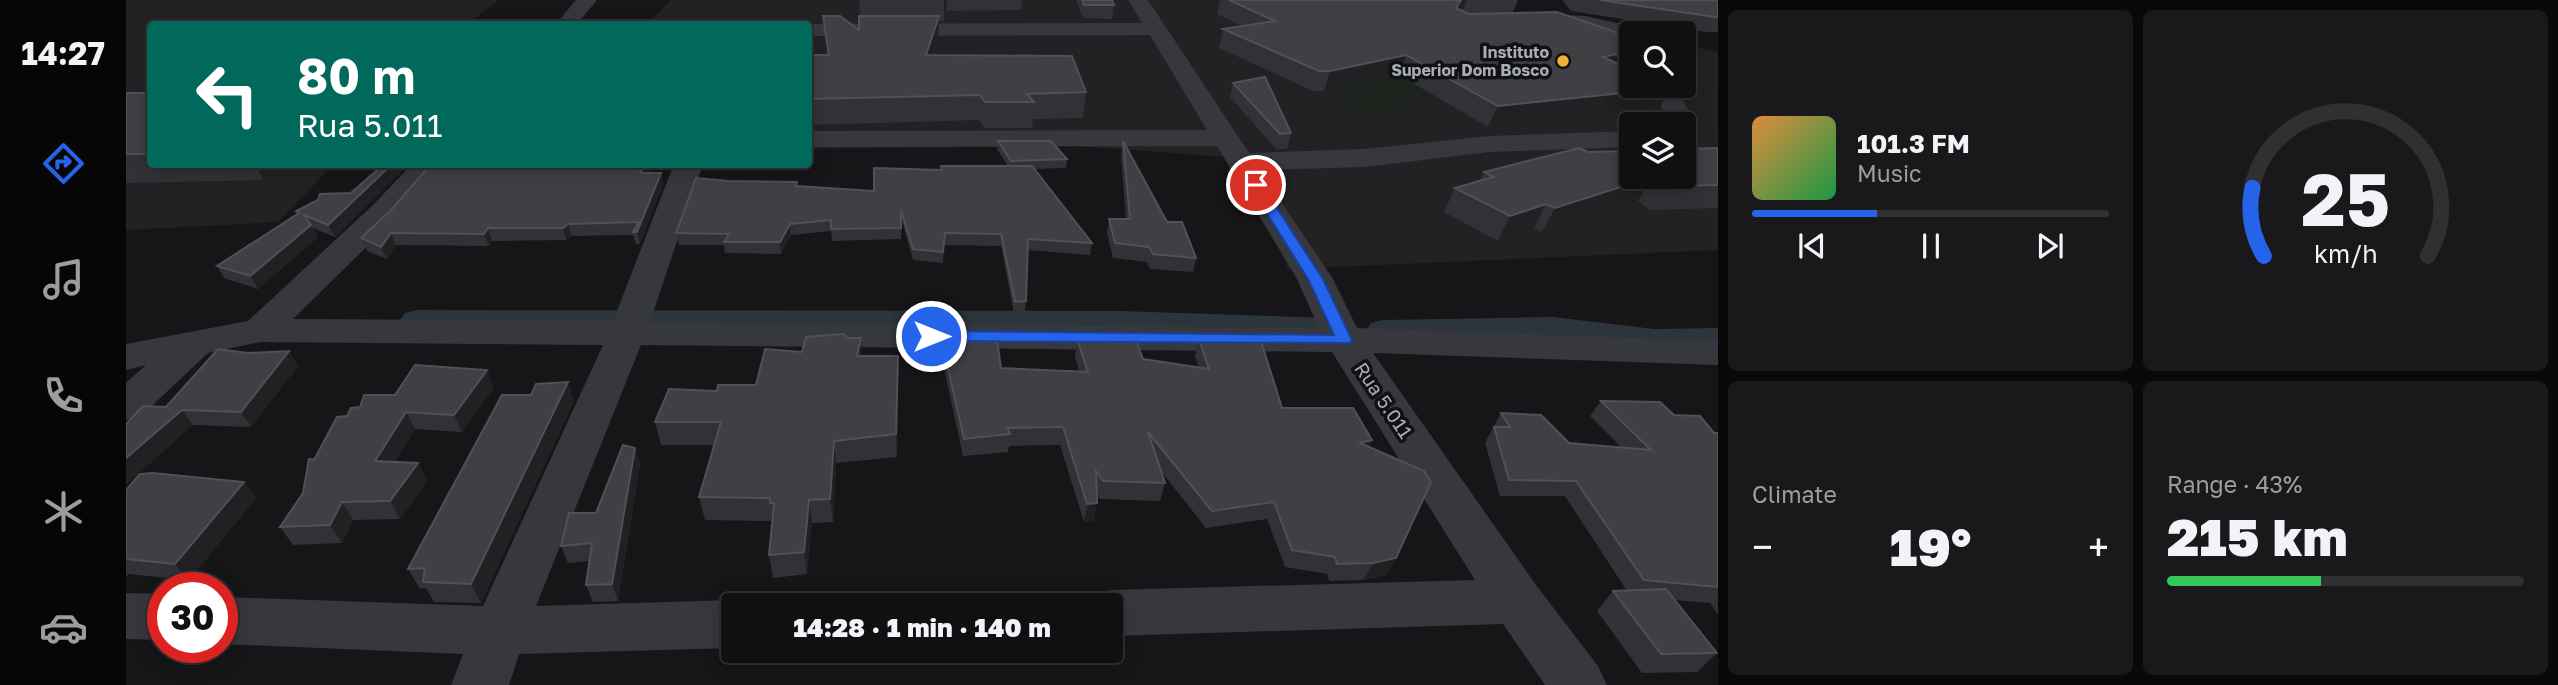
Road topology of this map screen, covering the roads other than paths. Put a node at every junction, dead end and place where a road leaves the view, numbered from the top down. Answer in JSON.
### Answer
{"nodes":[{"id":1,"x":587,"y":0,"type":"edge"},
{"id":2,"x":1147,"y":15,"type":"edge"},
{"id":3,"x":1522,"y":20,"type":"edge"},
{"id":4,"x":569,"y":21,"type":"edge"},
{"id":5,"x":1619,"y":29,"type":"edge"},
{"id":6,"x":812,"y":30,"type":"edge"},
{"id":7,"x":812,"y":139,"type":"edge"},
{"id":8,"x":1619,"y":139,"type":"edge"},
{"id":9,"x":1233,"y":150,"type":"junction"},
{"id":10,"x":425,"y":168,"type":"edge"},
{"id":11,"x":688,"y":168,"type":"edge"},
{"id":12,"x":260,"y":330,"type":"junction"},
{"id":13,"x":627,"y":333,"type":"junction"},
{"id":14,"x":1344,"y":340,"type":"junction"},
{"id":15,"x":195,"y":343,"type":"junction"},
{"id":16,"x":1718,"y":353,"type":"edge"},
{"id":17,"x":126,"y":357,"type":"edge"},
{"id":18,"x":126,"y":406,"type":"edge"},
{"id":19,"x":1517,"y":601,"type":"junction"},
{"id":20,"x":1123,"y":613,"type":"edge"},
{"id":21,"x":126,"y":616,"type":"edge"},
{"id":22,"x":147,"y":617,"type":"edge"},
{"id":23,"x":238,"y":621,"type":"edge"},
{"id":24,"x":721,"y":624,"type":"edge"},
{"id":25,"x":499,"y":631,"type":"junction"},
{"id":26,"x":480,"y":685,"type":"edge"},
{"id":27,"x":1578,"y":685,"type":"edge"}],
"edges":[{"from":1,"to":4,"type":"street"},
{"from":2,"to":6,"type":"street"},
{"from":2,"to":9,"type":"street","name":"Rua 5.011"},
{"from":3,"to":5,"type":"street"},
{"from":7,"to":9,"type":"street"},
{"from":8,"to":9,"type":"street"},
{"from":9,"to":14,"type":"street","name":"Rua 5.011"},
{"from":10,"to":12,"type":"street"},
{"from":11,"to":13,"type":"street"},
{"from":12,"to":13,"type":"street"},
{"from":12,"to":15,"type":"street"},
{"from":13,"to":14,"type":"street"},
{"from":13,"to":25,"type":"street"},
{"from":14,"to":16,"type":"street"},
{"from":14,"to":19,"type":"street","name":"Rua 5.011"},
{"from":15,"to":17,"type":"street"},
{"from":15,"to":18,"type":"street"},
{"from":19,"to":20,"type":"street"},
{"from":19,"to":27,"type":"street","name":"Rua 5.011"},
{"from":21,"to":22,"type":"street"},
{"from":23,"to":25,"type":"street"},
{"from":24,"to":25,"type":"street"},
{"from":25,"to":26,"type":"street"}]}
